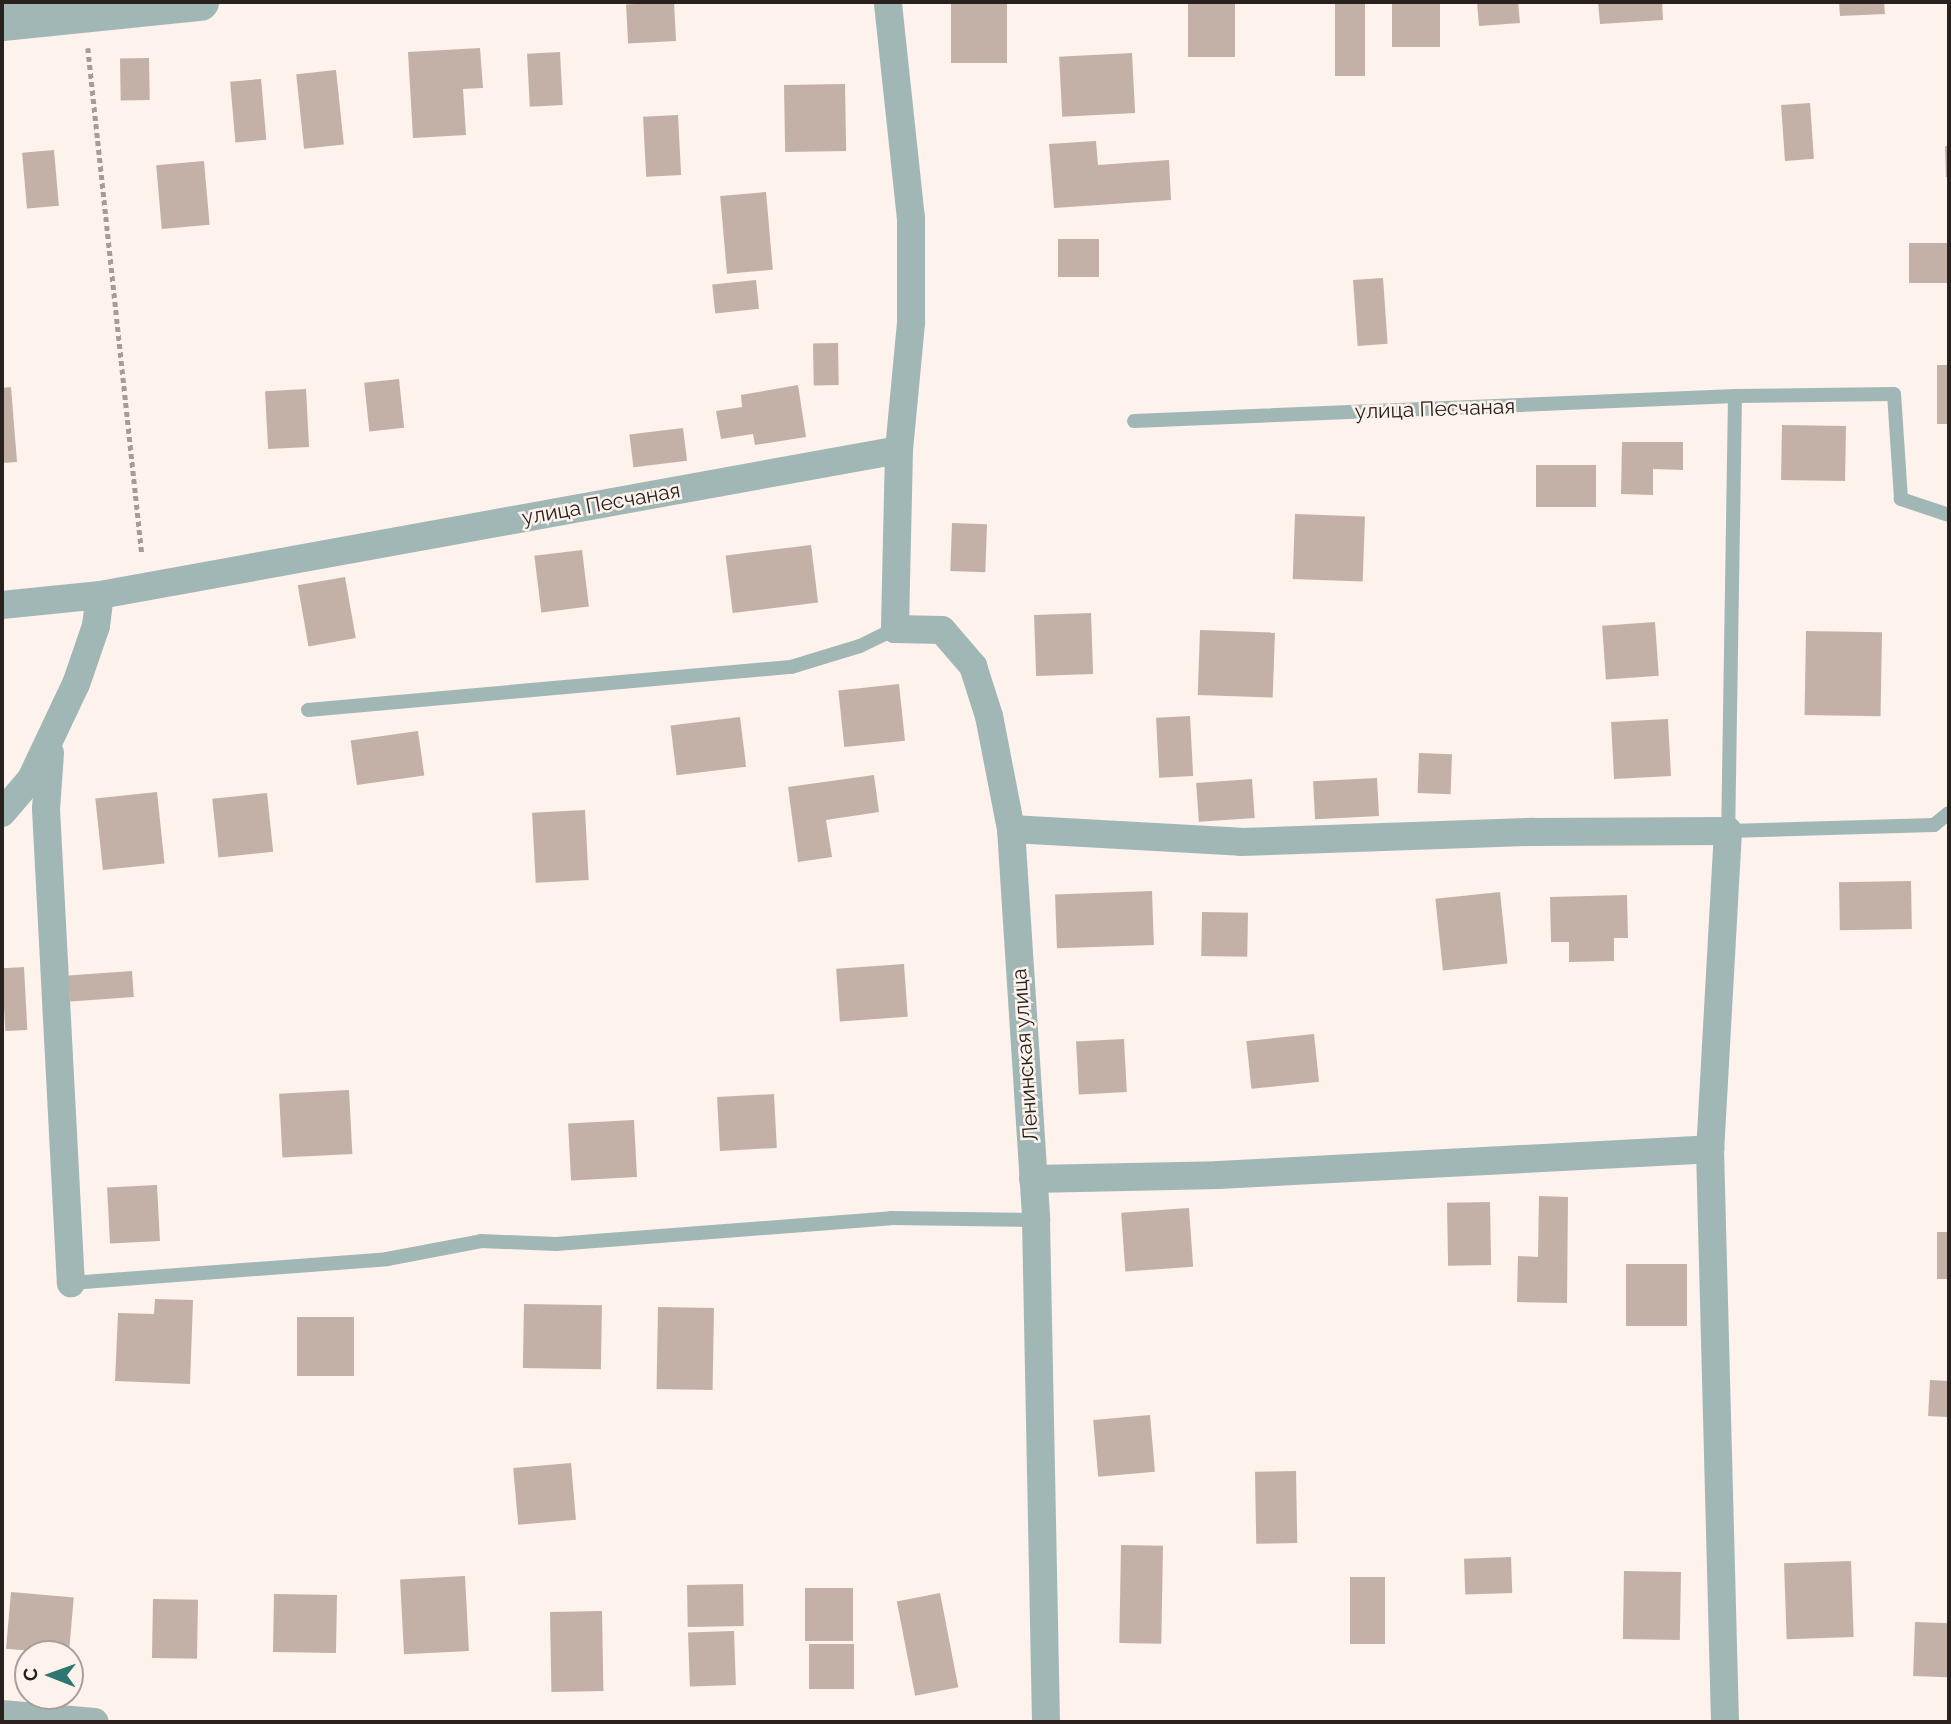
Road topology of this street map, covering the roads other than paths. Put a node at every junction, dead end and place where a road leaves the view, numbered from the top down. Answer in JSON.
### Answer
{"nodes":[{"id":1,"x":200,"y":2,"type":"edge"},
{"id":2,"x":888,"y":2,"type":"edge"},
{"id":3,"x":2,"y":22,"type":"edge"},
{"id":4,"x":1735,"y":396,"type":"junction"},
{"id":5,"x":1135,"y":421,"type":"dead end"},
{"id":6,"x":898,"y":450,"type":"junction"},
{"id":7,"x":1949,"y":515,"type":"edge"},
{"id":8,"x":100,"y":595,"type":"junction"},
{"id":9,"x":2,"y":605,"type":"edge"},
{"id":10,"x":895,"y":629,"type":"junction"},
{"id":11,"x":308,"y":710,"type":"dead end"},
{"id":12,"x":50,"y":739,"type":"junction"},
{"id":13,"x":2,"y":813,"type":"edge"},
{"id":14,"x":1949,"y":813,"type":"edge"},
{"id":15,"x":1011,"y":828,"type":"junction"},
{"id":16,"x":1728,"y":831,"type":"junction"},
{"id":17,"x":1710,"y":1149,"type":"junction"},
{"id":18,"x":1033,"y":1179,"type":"junction"},
{"id":19,"x":1036,"y":1220,"type":"junction"},
{"id":20,"x":71,"y":1283,"type":"joint"},
{"id":21,"x":2,"y":1714,"type":"edge"},
{"id":22,"x":30,"y":1719,"type":"edge"},
{"id":23,"x":95,"y":1722,"type":"edge"},
{"id":24,"x":1046,"y":1722,"type":"edge"},
{"id":25,"x":1724,"y":1722,"type":"edge"}],
"edges":[{"from":1,"to":3,"type":"street"},
{"from":2,"to":6,"type":"street"},
{"from":4,"to":5,"type":"lane","name":"улица Песчаная"},
{"from":4,"to":7,"type":"lane","name":"улица Песчаная"},
{"from":4,"to":16,"type":"lane"},
{"from":6,"to":8,"type":"street","name":"улица Песчаная"},
{"from":6,"to":10,"type":"street"},
{"from":8,"to":9,"type":"street","name":"улица Песчаная"},
{"from":8,"to":12,"type":"street"},
{"from":10,"to":11,"type":"lane"},
{"from":10,"to":15,"type":"street","name":"Ленинская улица"},
{"from":12,"to":13,"type":"street"},
{"from":12,"to":20,"type":"street"},
{"from":14,"to":16,"type":"lane"},
{"from":15,"to":16,"type":"street"},
{"from":15,"to":18,"type":"street","name":"Ленинская улица"},
{"from":16,"to":17,"type":"street"},
{"from":17,"to":18,"type":"street"},
{"from":17,"to":25,"type":"street"},
{"from":18,"to":19,"type":"street","name":"Ленинская улица"},
{"from":19,"to":20,"type":"lane"},
{"from":19,"to":24,"type":"street","name":"Ленинская улица"},
{"from":21,"to":22,"type":"street"},
{"from":22,"to":23,"type":"street"}]}
